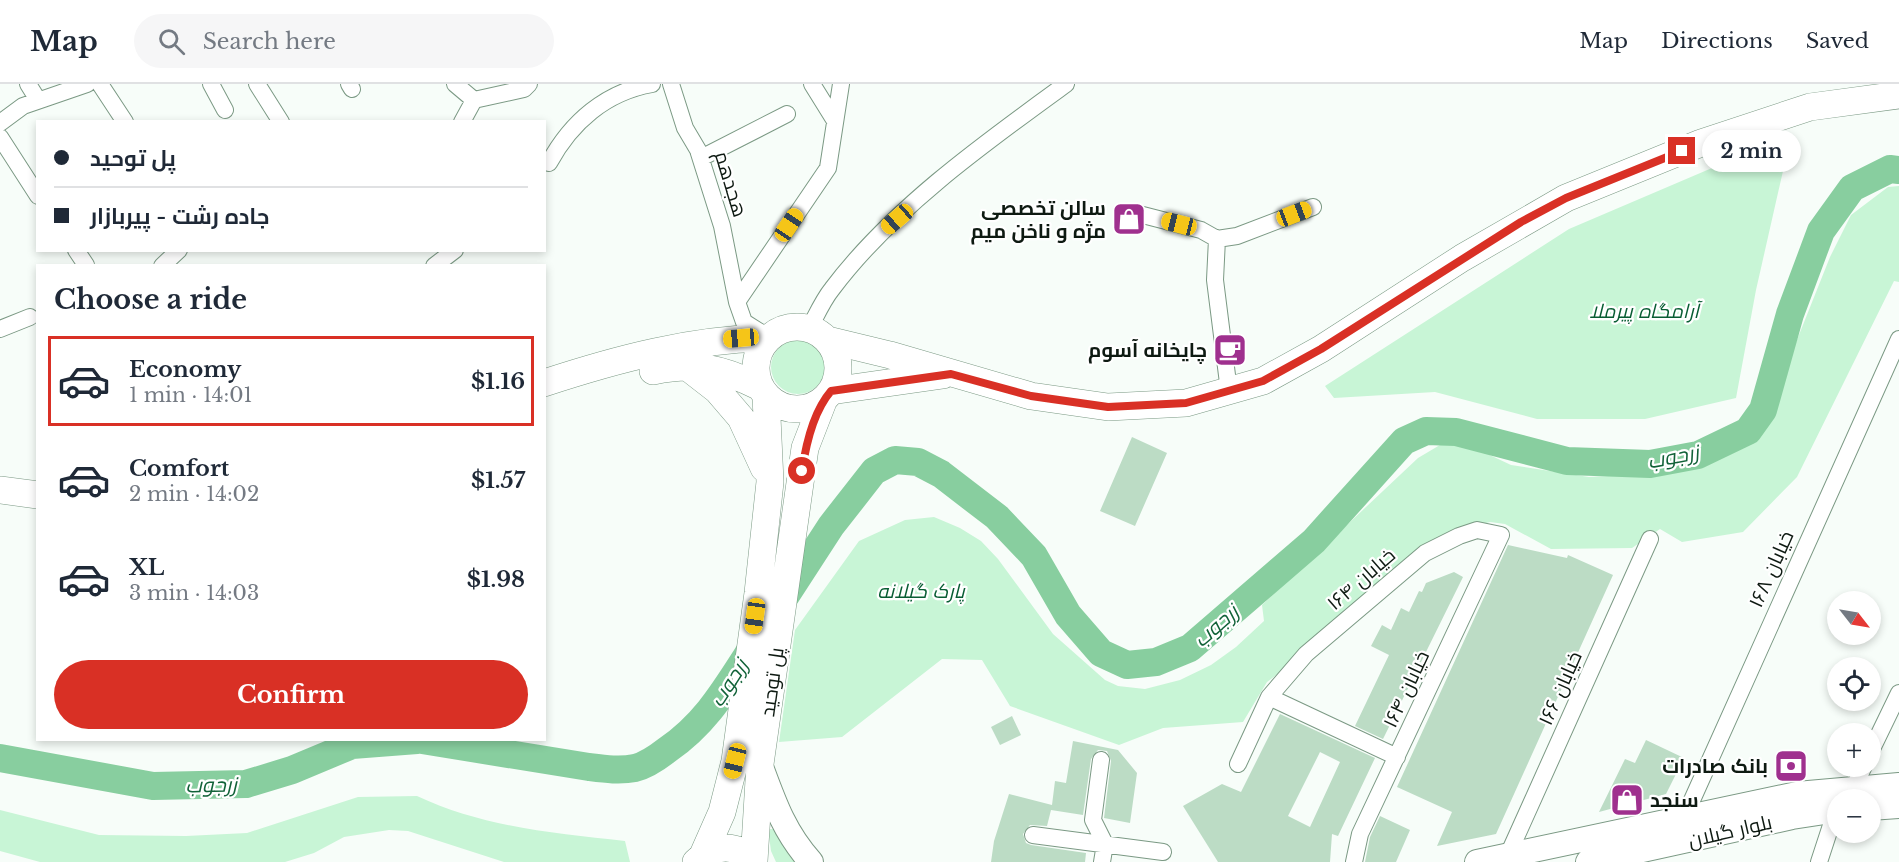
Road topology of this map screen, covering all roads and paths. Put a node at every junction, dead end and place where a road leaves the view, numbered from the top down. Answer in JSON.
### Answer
{"nodes":[{"id":1,"x":28,"y":84,"type":"edge"},
{"id":2,"x":87,"y":84,"type":"edge"},
{"id":3,"x":100,"y":84,"type":"edge"},
{"id":4,"x":211,"y":84,"type":"edge"},
{"id":5,"x":257,"y":84,"type":"edge"},
{"id":6,"x":455,"y":84,"type":"edge"},
{"id":7,"x":529,"y":84,"type":"edge"},
{"id":8,"x":652,"y":84,"type":"edge"},
{"id":9,"x":671,"y":84,"type":"edge"},
{"id":10,"x":812,"y":84,"type":"edge"},
{"id":11,"x":841,"y":84,"type":"edge"},
{"id":12,"x":1066,"y":84,"type":"edge"},
{"id":13,"x":1859,"y":92,"type":"edge"},
{"id":14,"x":1899,"y":95,"type":"edge"},
{"id":15,"x":38,"y":100,"type":"junction"},
{"id":16,"x":474,"y":100,"type":"junction"},
{"id":17,"x":225,"y":110,"type":"dead end"},
{"id":18,"x":787,"y":114,"type":"dead end"},
{"id":19,"x":124,"y":120,"type":"edge"},
{"id":20,"x":275,"y":120,"type":"edge"},
{"id":21,"x":463,"y":120,"type":"edge"},
{"id":22,"x":835,"y":121,"type":"junction"},
{"id":23,"x":0,"y":123,"type":"edge"},
{"id":24,"x":0,"y":137,"type":"edge"},
{"id":25,"x":701,"y":158,"type":"junction"},
{"id":26,"x":549,"y":163,"type":"dead end"},
{"id":27,"x":36,"y":193,"type":"edge"},
{"id":28,"x":1313,"y":207,"type":"dead end"},
{"id":29,"x":1135,"y":213,"type":"dead end"},
{"id":30,"x":1217,"y":239,"type":"junction"},
{"id":31,"x":177,"y":252,"type":"edge"},
{"id":32,"x":452,"y":252,"type":"edge"},
{"id":33,"x":164,"y":264,"type":"edge"},
{"id":34,"x":437,"y":264,"type":"edge"},
{"id":35,"x":737,"y":302,"type":"junction"},
{"id":36,"x":30,"y":317,"type":"dead end"},
{"id":37,"x":0,"y":329,"type":"edge"},
{"id":38,"x":818,"y":335,"type":"junction"},
{"id":39,"x":769,"y":338,"type":"junction"},
{"id":40,"x":1899,"y":339,"type":"edge"},
{"id":41,"x":684,"y":364,"type":"junction"},
{"id":42,"x":951,"y":374,"type":"junction"},
{"id":43,"x":546,"y":382,"type":"edge"},
{"id":44,"x":1229,"y":391,"type":"junction"},
{"id":45,"x":763,"y":392,"type":"junction"},
{"id":46,"x":828,"y":395,"type":"junction"},
{"id":47,"x":546,"y":398,"type":"edge"},
{"id":48,"x":805,"y":448,"type":"junction"},
{"id":49,"x":770,"y":452,"type":"junction"},
{"id":50,"x":0,"y":477,"type":"edge"},
{"id":51,"x":36,"y":482,"type":"edge"},
{"id":52,"x":770,"y":482,"type":"junction"},
{"id":53,"x":0,"y":490,"type":"edge"},
{"id":54,"x":36,"y":495,"type":"edge"},
{"id":55,"x":1501,"y":535,"type":"joint"},
{"id":56,"x":1650,"y":539,"type":"dead end"},
{"id":57,"x":1899,"y":693,"type":"edge"},
{"id":58,"x":1269,"y":698,"type":"junction"},
{"id":59,"x":1881,"y":730,"type":"edge"},
{"id":60,"x":1397,"y":757,"type":"junction"},
{"id":61,"x":1101,"y":760,"type":"dead end"},
{"id":62,"x":760,"y":764,"type":"junction"},
{"id":63,"x":1238,"y":764,"type":"dead end"},
{"id":64,"x":1859,"y":777,"type":"edge"},
{"id":65,"x":1899,"y":785,"type":"edge"},
{"id":66,"x":1899,"y":806,"type":"edge"},
{"id":67,"x":1881,"y":807,"type":"edge"},
{"id":68,"x":1827,"y":812,"type":"edge"},
{"id":69,"x":1684,"y":818,"type":"junction"},
{"id":70,"x":1034,"y":835,"type":"dead end"},
{"id":71,"x":1827,"y":841,"type":"edge"},
{"id":72,"x":1105,"y":844,"type":"junction"},
{"id":73,"x":1163,"y":852,"type":"dead end"},
{"id":74,"x":1664,"y":854,"type":"edge"},
{"id":75,"x":1508,"y":855,"type":"junction"},
{"id":76,"x":698,"y":860,"type":"edge"},
{"id":77,"x":754,"y":862,"type":"edge"},
{"id":78,"x":811,"y":862,"type":"edge"},
{"id":79,"x":1102,"y":862,"type":"edge"},
{"id":80,"x":1354,"y":862,"type":"edge"},
{"id":81,"x":1477,"y":862,"type":"edge"},
{"id":82,"x":1588,"y":862,"type":"edge"},
{"id":83,"x":1820,"y":862,"type":"edge"}],
"edges":[{"from":1,"to":15,"type":"street"},
{"from":2,"to":15,"type":"street"},
{"from":3,"to":19,"type":"street"},
{"from":4,"to":17,"type":"street"},
{"from":5,"to":20,"type":"street"},
{"from":6,"to":16,"type":"street"},
{"from":7,"to":16,"type":"street"},
{"from":8,"to":26,"type":"street"},
{"from":9,"to":25,"type":"street","name":"هجدهم"},
{"from":10,"to":22,"type":"street"},
{"from":11,"to":22,"type":"street"},
{"from":12,"to":38,"type":"street"},
{"from":13,"to":14,"type":"main road"},
{"from":13,"to":44,"type":"main road"},
{"from":15,"to":23,"type":"street"},
{"from":16,"to":21,"type":"street"},
{"from":18,"to":25,"type":"street"},
{"from":22,"to":35,"type":"street"},
{"from":24,"to":27,"type":"street"},
{"from":25,"to":35,"type":"street","name":"هجدهم"},
{"from":28,"to":30,"type":"street"},
{"from":29,"to":30,"type":"street"},
{"from":30,"to":44,"type":"street"},
{"from":31,"to":33,"type":"street"},
{"from":32,"to":34,"type":"street"},
{"from":35,"to":39,"type":"street","name":"هجدهم"},
{"from":36,"to":37,"type":"street"},
{"from":38,"to":39,"type":"main road"},
{"from":38,"to":42,"type":"main road"},
{"from":38,"to":46,"type":"main road"},
{"from":39,"to":43,"type":"main road"},
{"from":39,"to":45,"type":"main road"},
{"from":40,"to":69,"type":"street","name":"خیابان ۱۶۸"},
{"from":41,"to":45,"type":"main road"},
{"from":41,"to":47,"type":"main road"},
{"from":41,"to":52,"type":"main road"},
{"from":42,"to":44,"type":"main road"},
{"from":42,"to":46,"type":"main road"},
{"from":45,"to":46,"type":"main road"},
{"from":45,"to":49,"type":"main road","name":"پل توحید"},
{"from":46,"to":48,"type":"main road","name":"پل توحید"},
{"from":48,"to":49,"type":"main road"},
{"from":48,"to":62,"type":"main road","name":"پل توحید"},
{"from":49,"to":52,"type":"main road","name":"پل توحید"},
{"from":50,"to":51,"type":"main road"},
{"from":52,"to":76,"type":"main road","name":"پل توحید"},
{"from":53,"to":54,"type":"main road"},
{"from":55,"to":58,"type":"street","name":"خیابان ۱۶۴"},
{"from":55,"to":60,"type":"street","name":"۱۶۴ خیابان"},
{"from":56,"to":75,"type":"street","name":"خیابان ۱۶۶"},
{"from":57,"to":59,"type":"street"},
{"from":58,"to":60,"type":"street"},
{"from":58,"to":63,"type":"street","name":"خیابان ۱۶۴"},
{"from":60,"to":80,"type":"street","name":"۱۶۴ خیابان"},
{"from":61,"to":72,"type":"street"},
{"from":62,"to":77,"type":"main road","name":"پل توحید"},
{"from":62,"to":78,"type":"main road"},
{"from":64,"to":65,"type":"main road","name":"بلوار گیلان"},
{"from":64,"to":69,"type":"main road","name":"بلوار گیلان"},
{"from":66,"to":67,"type":"main road"},
{"from":68,"to":74,"type":"main road","name":"بلوار گیلان"},
{"from":69,"to":75,"type":"main road","name":"بلوار گیلان"},
{"from":70,"to":72,"type":"street"},
{"from":71,"to":83,"type":"street"},
{"from":72,"to":73,"type":"street"},
{"from":72,"to":79,"type":"street"},
{"from":74,"to":82,"type":"main road","name":"بلوار گیلان"},
{"from":75,"to":81,"type":"main road","name":"بلوار گیلان"},
{"from":76,"to":77,"type":"main road"}]}
